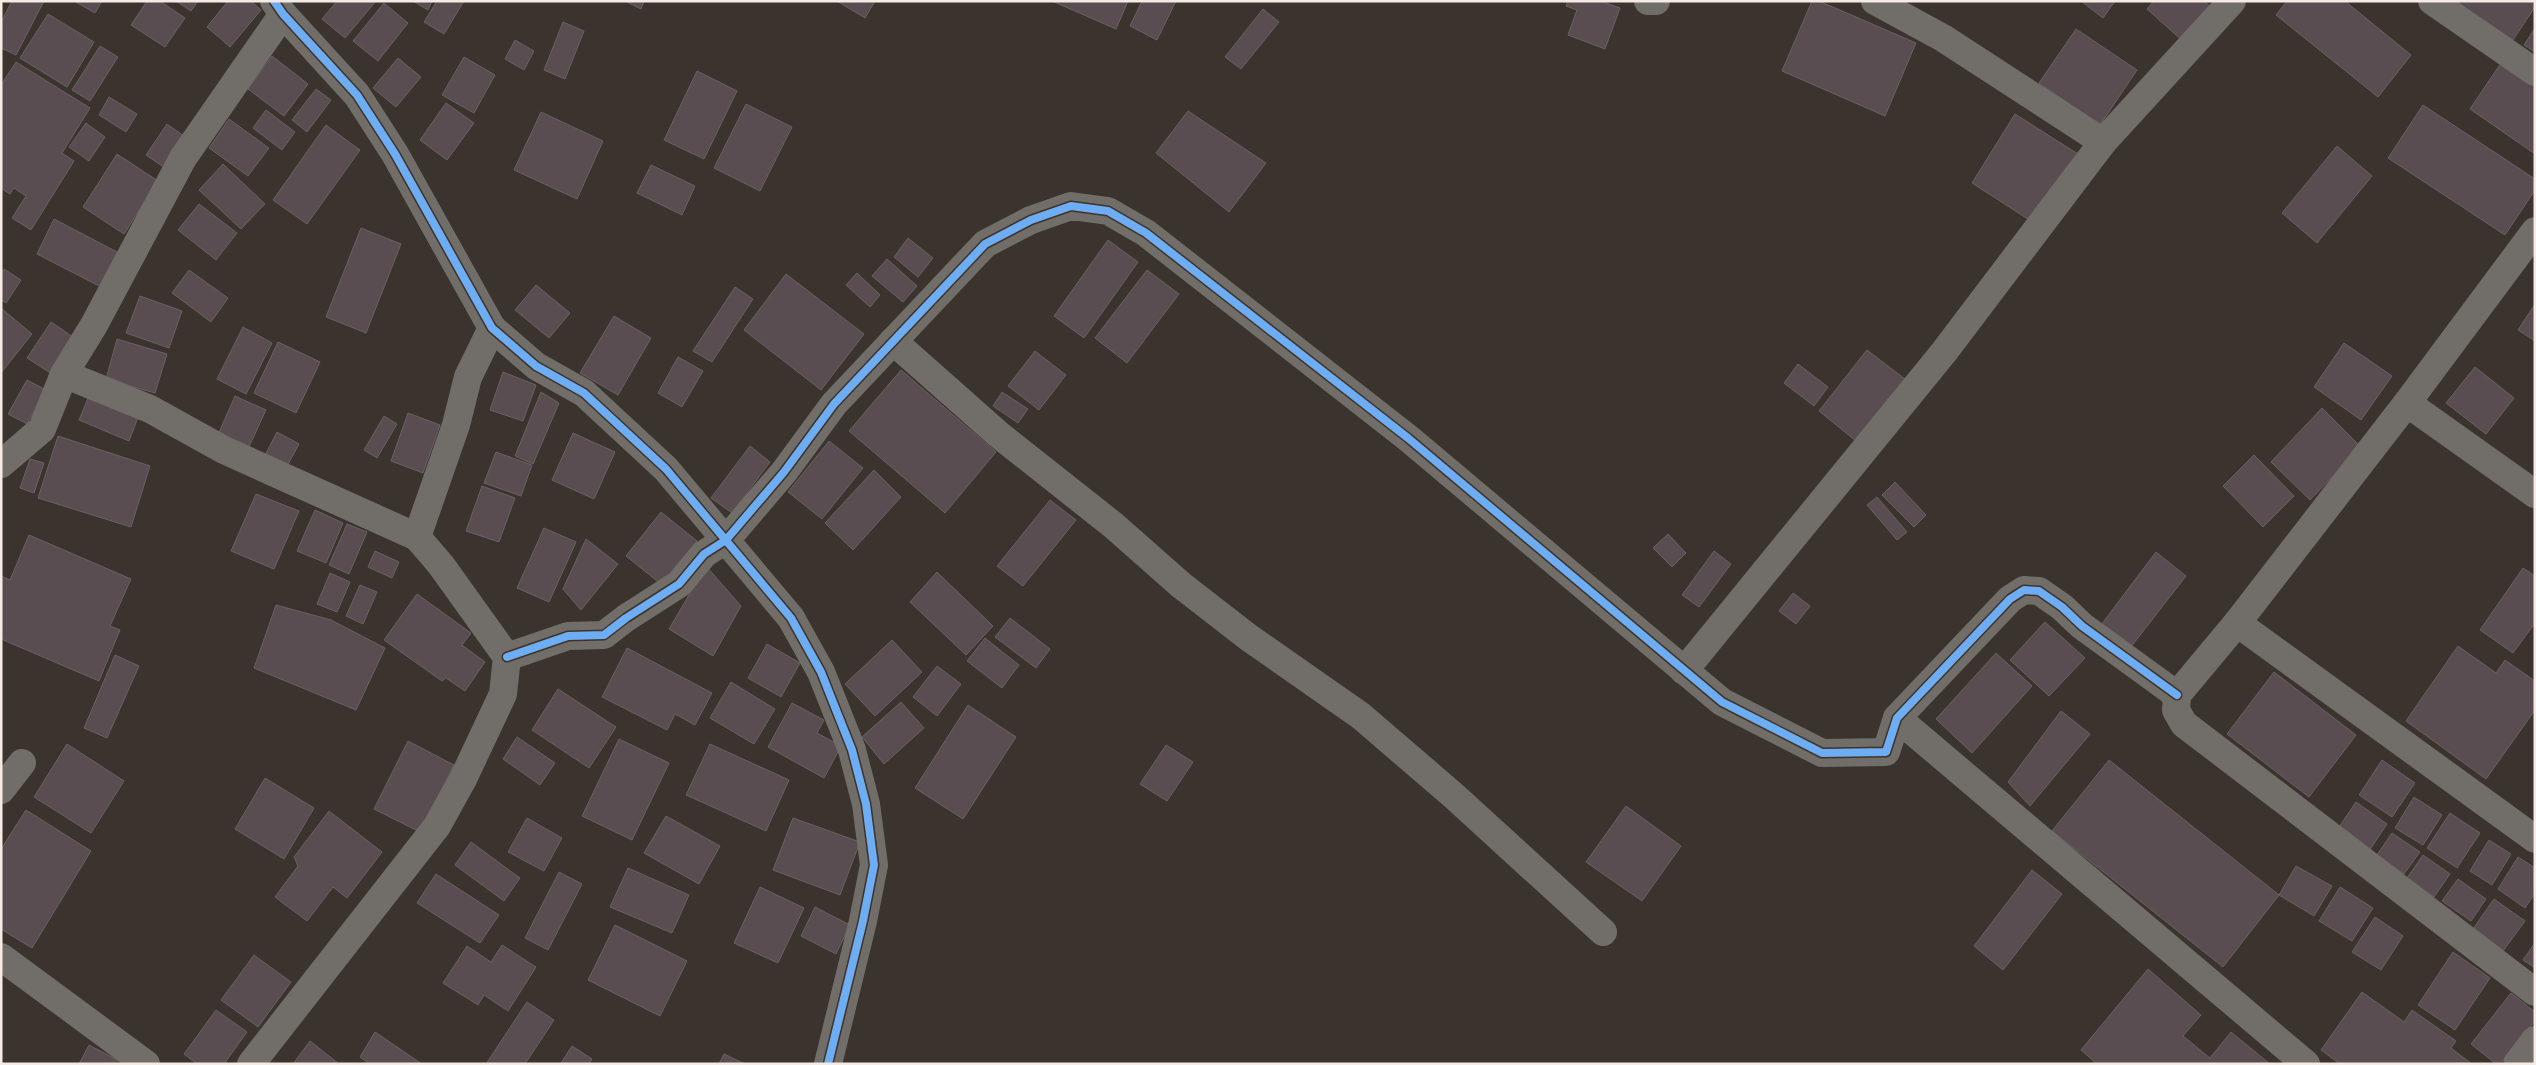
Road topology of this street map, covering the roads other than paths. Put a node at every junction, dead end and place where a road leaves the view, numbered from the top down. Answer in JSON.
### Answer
{"nodes":[{"id":1,"x":1648,"y":1,"type":"edge"},
{"id":2,"x":1656,"y":1,"type":"edge"},
{"id":3,"x":1875,"y":1,"type":"edge"},
{"id":4,"x":2232,"y":1,"type":"edge"},
{"id":5,"x":2432,"y":1,"type":"edge"},
{"id":6,"x":278,"y":8,"type":"edge"},
{"id":7,"x":2535,"y":72,"type":"edge"},
{"id":8,"x":2103,"y":142,"type":"junction"},
{"id":9,"x":2532,"y":243,"type":"edge"},
{"id":10,"x":492,"y":328,"type":"junction"},
{"id":11,"x":893,"y":341,"type":"junction"},
{"id":12,"x":64,"y":374,"type":"junction"},
{"id":13,"x":2407,"y":403,"type":"junction"},
{"id":14,"x":1,"y":464,"type":"edge"},
{"id":15,"x":2535,"y":494,"type":"edge"},
{"id":16,"x":417,"y":538,"type":"junction"},
{"id":17,"x":726,"y":540,"type":"junction"},
{"id":18,"x":2237,"y":623,"type":"junction"},
{"id":19,"x":507,"y":657,"type":"junction"},
{"id":20,"x":1684,"y":671,"type":"junction"},
{"id":21,"x":2177,"y":695,"type":"junction"},
{"id":22,"x":1897,"y":718,"type":"junction"},
{"id":23,"x":22,"y":763,"type":"dead end"},
{"id":24,"x":1,"y":790,"type":"edge"},
{"id":25,"x":2535,"y":839,"type":"edge"},
{"id":26,"x":1603,"y":932,"type":"dead end"},
{"id":27,"x":1,"y":957,"type":"edge"},
{"id":28,"x":2535,"y":992,"type":"edge"},
{"id":29,"x":2535,"y":1040,"type":"edge"},
{"id":30,"x":146,"y":1064,"type":"edge"},
{"id":31,"x":251,"y":1064,"type":"edge"},
{"id":32,"x":828,"y":1064,"type":"edge"},
{"id":33,"x":2306,"y":1064,"type":"edge"},
{"id":34,"x":2517,"y":1064,"type":"edge"}],
"edges":[{"from":1,"to":2,"type":"street"},
{"from":3,"to":8,"type":"street"},
{"from":4,"to":8,"type":"street"},
{"from":5,"to":7,"type":"street"},
{"from":6,"to":10,"type":"street"},
{"from":6,"to":12,"type":"street"},
{"from":8,"to":20,"type":"street"},
{"from":9,"to":13,"type":"street"},
{"from":10,"to":16,"type":"street"},
{"from":10,"to":17,"type":"street"},
{"from":11,"to":17,"type":"street"},
{"from":11,"to":20,"type":"street"},
{"from":11,"to":26,"type":"street"},
{"from":12,"to":14,"type":"street"},
{"from":12,"to":16,"type":"street"},
{"from":13,"to":15,"type":"street"},
{"from":13,"to":18,"type":"street"},
{"from":16,"to":19,"type":"street"},
{"from":17,"to":19,"type":"street"},
{"from":17,"to":32,"type":"street"},
{"from":18,"to":21,"type":"street"},
{"from":18,"to":25,"type":"street"},
{"from":19,"to":31,"type":"street"},
{"from":20,"to":22,"type":"street"},
{"from":21,"to":22,"type":"street"},
{"from":21,"to":28,"type":"street"},
{"from":22,"to":33,"type":"street"},
{"from":23,"to":24,"type":"street"},
{"from":27,"to":30,"type":"street"},
{"from":29,"to":34,"type":"street"}]}
